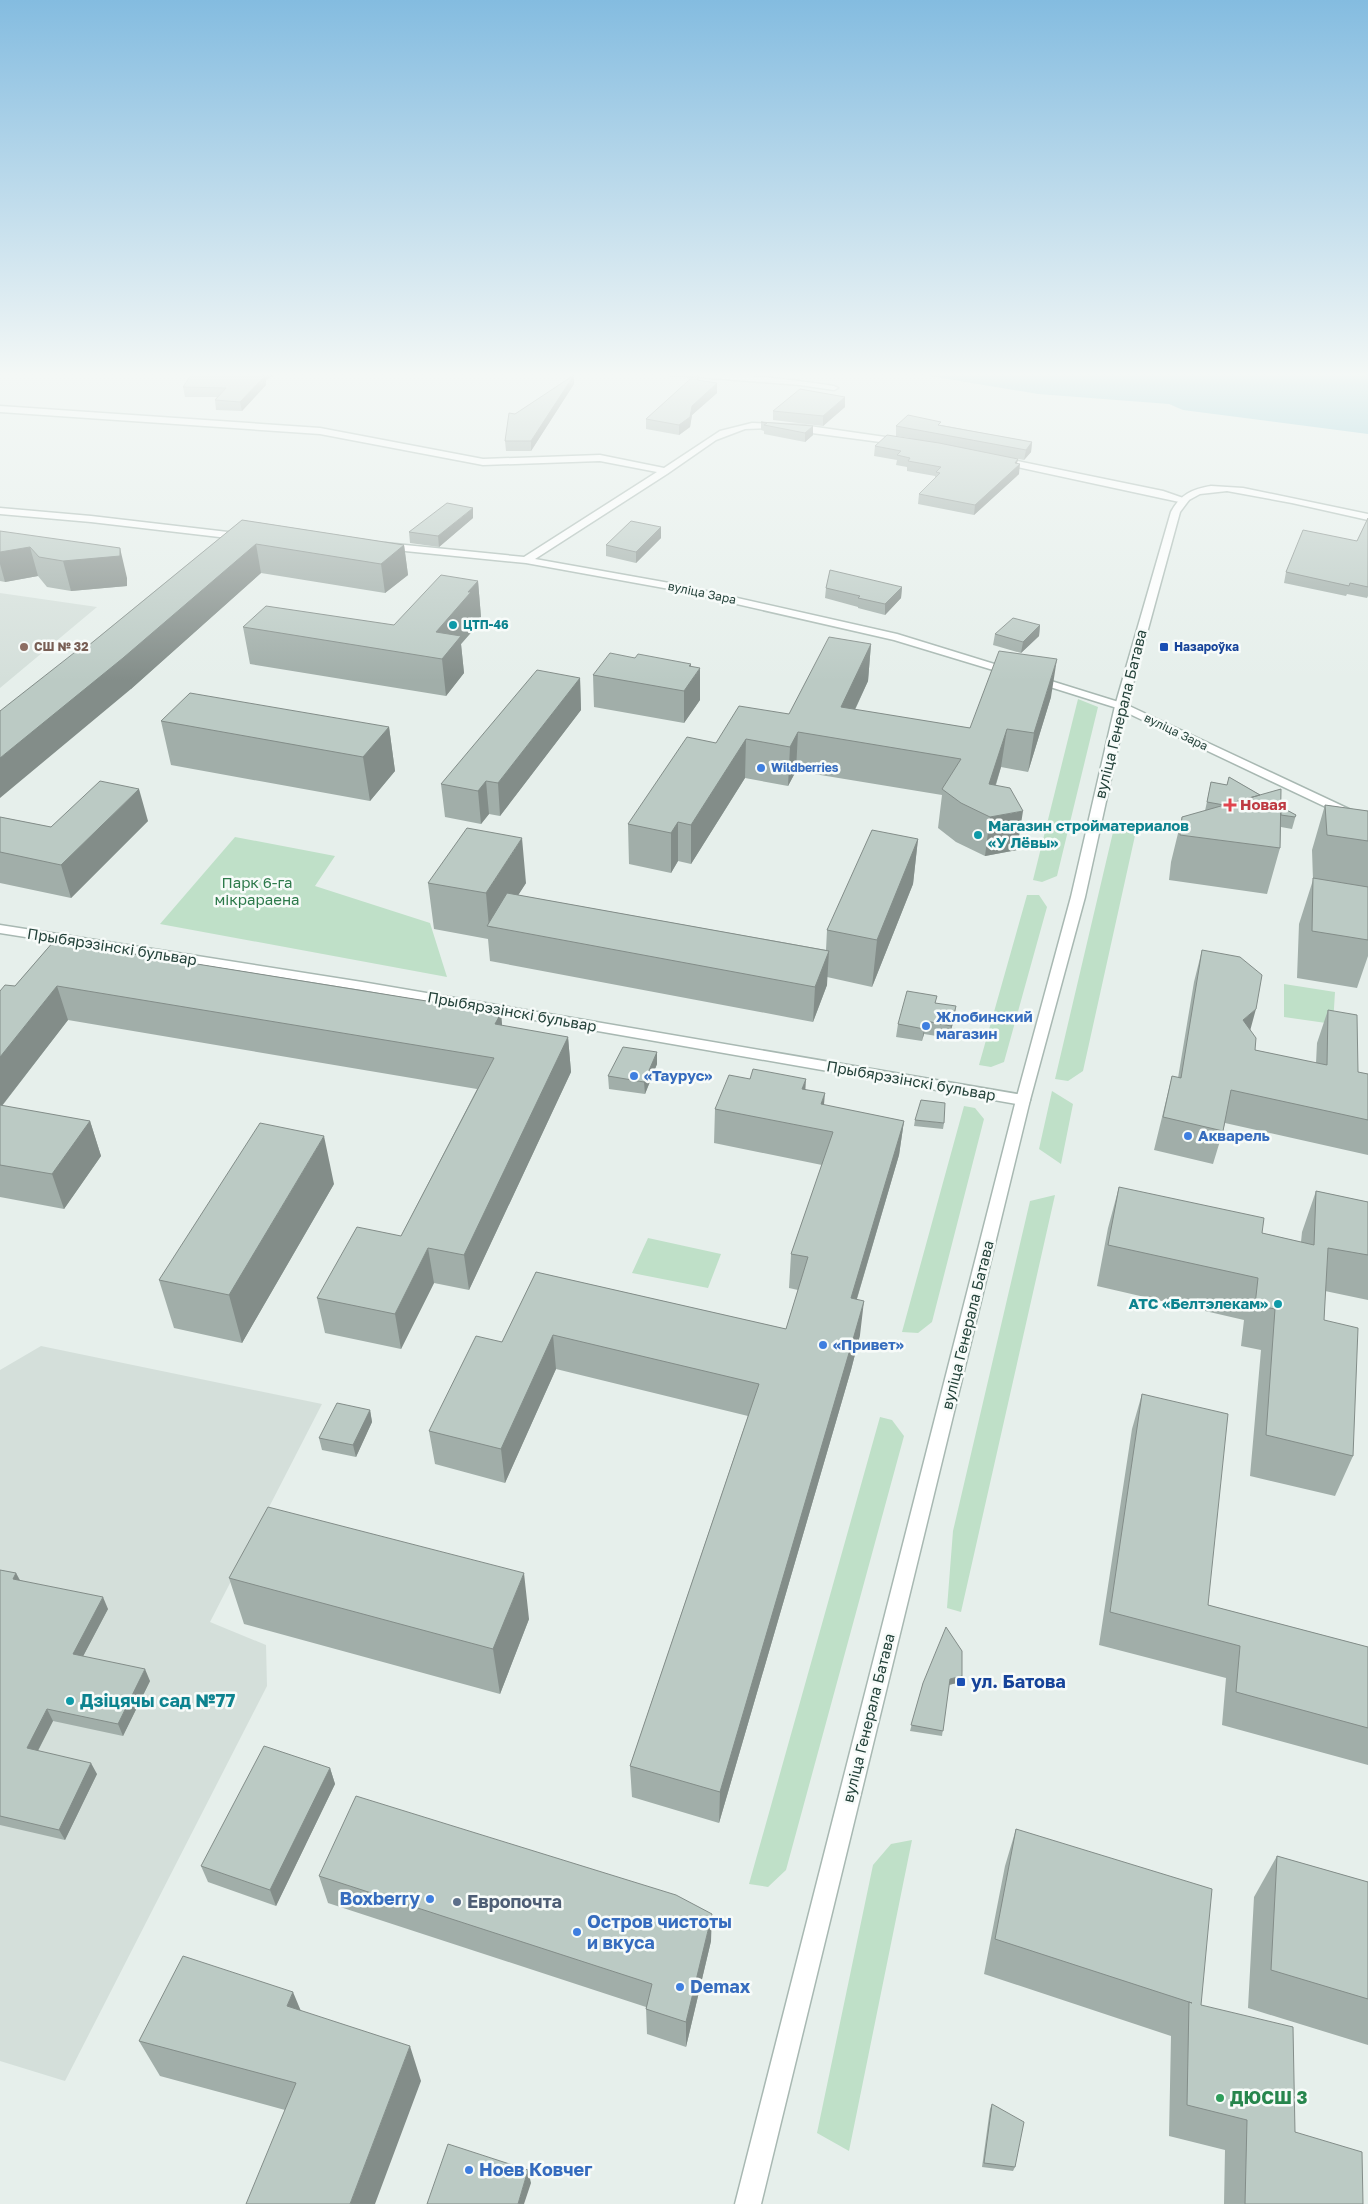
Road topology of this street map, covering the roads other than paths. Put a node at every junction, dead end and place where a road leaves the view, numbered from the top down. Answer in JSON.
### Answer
{"nodes":[{"id":1,"x":660,"y":475,"type":"edge"},
{"id":2,"x":1068,"y":475,"type":"edge"},
{"id":3,"x":1184,"y":500,"type":"junction"},
{"id":4,"x":0,"y":511,"type":"edge"},
{"id":5,"x":1368,"y":517,"type":"edge"},
{"id":6,"x":240,"y":536,"type":"junction"},
{"id":7,"x":260,"y":538,"type":"edge"},
{"id":8,"x":374,"y":546,"type":"edge"},
{"id":9,"x":226,"y":547,"type":"edge"},
{"id":10,"x":526,"y":560,"type":"junction"},
{"id":11,"x":1120,"y":706,"type":"junction"},
{"id":12,"x":1368,"y":823,"type":"edge"},
{"id":13,"x":0,"y":930,"type":"edge"},
{"id":14,"x":1023,"y":1100,"type":"junction"},
{"id":15,"x":748,"y":2204,"type":"edge"}],
"edges":[{"from":1,"to":10,"type":"street"},
{"from":2,"to":3,"type":"street"},
{"from":3,"to":5,"type":"street"},
{"from":3,"to":11,"type":"street","name":"вуліца Генерала Батава"},
{"from":4,"to":6,"type":"street"},
{"from":6,"to":7,"type":"street"},
{"from":6,"to":9,"type":"street"},
{"from":8,"to":10,"type":"street","name":"вуліца Зара"},
{"from":10,"to":11,"type":"street","name":"вуліца Зара"},
{"from":11,"to":12,"type":"street","name":"вуліца Зара"},
{"from":11,"to":14,"type":"street","name":"вуліца Генерала Батава"},
{"from":13,"to":14,"type":"street","name":"Прыбярэзінскі бульвар"},
{"from":14,"to":15,"type":"street","name":"вуліца Генерала Батава"}]}
